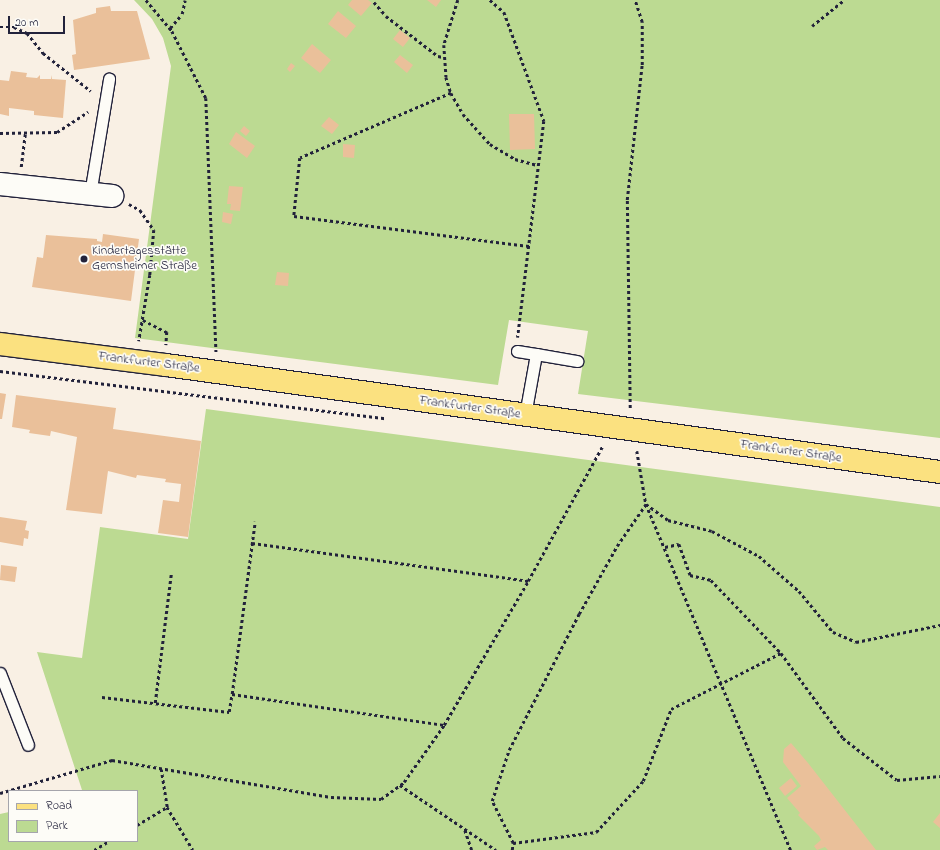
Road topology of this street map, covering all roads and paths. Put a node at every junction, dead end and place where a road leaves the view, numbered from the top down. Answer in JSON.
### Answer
{"nodes":[{"id":1,"x":146,"y":0,"type":"edge"},
{"id":2,"x":185,"y":0,"type":"edge"},
{"id":3,"x":458,"y":0,"type":"edge"},
{"id":4,"x":490,"y":0,"type":"edge"},
{"id":5,"x":635,"y":0,"type":"edge"},
{"id":6,"x":844,"y":0,"type":"edge"},
{"id":7,"x":374,"y":2,"type":"dead end"},
{"id":8,"x":812,"y":26,"type":"dead end"},
{"id":9,"x":0,"y":27,"type":"edge"},
{"id":10,"x":170,"y":28,"type":"junction"},
{"id":11,"x":443,"y":57,"type":"junction"},
{"id":12,"x":109,"y":79,"type":"dead end"},
{"id":13,"x":451,"y":93,"type":"junction"},
{"id":14,"x":105,"y":102,"type":"junction"},
{"id":15,"x":25,"y":132,"type":"junction"},
{"id":16,"x":0,"y":133,"type":"edge"},
{"id":17,"x":538,"y":165,"type":"junction"},
{"id":18,"x":9,"y":185,"type":"edge"},
{"id":19,"x":90,"y":194,"type":"junction"},
{"id":20,"x":112,"y":196,"type":"joint"},
{"id":21,"x":529,"y":246,"type":"junction"},
{"id":22,"x":144,"y":320,"type":"junction"},
{"id":23,"x":139,"y":343,"type":"dead end"},
{"id":24,"x":0,"y":344,"type":"edge"},
{"id":25,"x":166,"y":347,"type":"dead end"},
{"id":26,"x":517,"y":351,"type":"joint"},
{"id":27,"x":216,"y":354,"type":"dead end"},
{"id":28,"x":536,"y":354,"type":"junction"},
{"id":29,"x":577,"y":361,"type":"dead end"},
{"id":30,"x":0,"y":371,"type":"edge"},
{"id":31,"x":525,"y":415,"type":"junction"},
{"id":32,"x":390,"y":418,"type":"dead end"},
{"id":33,"x":603,"y":440,"type":"junction"},
{"id":34,"x":634,"y":444,"type":"junction"},
{"id":35,"x":644,"y":452,"type":"dead end"},
{"id":36,"x":940,"y":472,"type":"edge"},
{"id":37,"x":646,"y":504,"type":"junction"},
{"id":38,"x":255,"y":522,"type":"dead end"},
{"id":39,"x":252,"y":543,"type":"junction"},
{"id":40,"x":665,"y":548,"type":"junction"},
{"id":41,"x":171,"y":574,"type":"dead end"},
{"id":42,"x":528,"y":581,"type":"junction"},
{"id":43,"x":940,"y":625,"type":"edge"},
{"id":44,"x":781,"y":653,"type":"junction"},
{"id":45,"x":0,"y":673,"type":"edge"},
{"id":46,"x":723,"y":682,"type":"junction"},
{"id":47,"x":232,"y":694,"type":"junction"},
{"id":48,"x":102,"y":697,"type":"dead end"},
{"id":49,"x":155,"y":703,"type":"junction"},
{"id":50,"x":444,"y":725,"type":"junction"},
{"id":51,"x":28,"y":745,"type":"dead end"},
{"id":52,"x":161,"y":769,"type":"junction"},
{"id":53,"x":940,"y":776,"type":"edge"},
{"id":54,"x":400,"y":785,"type":"junction"},
{"id":55,"x":10,"y":790,"type":"edge"},
{"id":56,"x":167,"y":807,"type":"junction"},
{"id":57,"x":138,"y":824,"type":"edge"},
{"id":58,"x":464,"y":829,"type":"junction"},
{"id":59,"x":107,"y":842,"type":"edge"},
{"id":60,"x":513,"y":843,"type":"junction"},
{"id":61,"x":94,"y":850,"type":"edge"},
{"id":62,"x":193,"y":850,"type":"edge"},
{"id":63,"x":472,"y":850,"type":"edge"},
{"id":64,"x":496,"y":850,"type":"edge"},
{"id":65,"x":512,"y":850,"type":"edge"},
{"id":66,"x":791,"y":850,"type":"edge"}],
"edges":[{"from":1,"to":10,"type":"path"},
{"from":2,"to":10,"type":"path"},
{"from":3,"to":11,"type":"path"},
{"from":4,"to":17,"type":"path"},
{"from":5,"to":34,"type":"path"},
{"from":6,"to":8,"type":"path"},
{"from":7,"to":11,"type":"path"},
{"from":9,"to":14,"type":"path"},
{"from":10,"to":27,"type":"path"},
{"from":11,"to":13,"type":"path"},
{"from":12,"to":14,"type":"lane"},
{"from":13,"to":17,"type":"path"},
{"from":13,"to":21,"type":"path"},
{"from":14,"to":15,"type":"path"},
{"from":14,"to":19,"type":"lane"},
{"from":15,"to":16,"type":"path"},
{"from":15,"to":18,"type":"path"},
{"from":17,"to":21,"type":"path"},
{"from":18,"to":19,"type":"street"},
{"from":19,"to":20,"type":"street"},
{"from":20,"to":22,"type":"path"},
{"from":21,"to":26,"type":"path"},
{"from":22,"to":23,"type":"path"},
{"from":22,"to":25,"type":"path"},
{"from":24,"to":31,"type":"main road","name":"Frankfurter Straße"},
{"from":26,"to":28,"type":"lane"},
{"from":28,"to":29,"type":"lane"},
{"from":28,"to":31,"type":"lane"},
{"from":30,"to":32,"type":"path"},
{"from":31,"to":33,"type":"main road","name":"Frankfurter Straße"},
{"from":33,"to":34,"type":"main road","name":"Frankfurter Straße"},
{"from":33,"to":42,"type":"path"},
{"from":34,"to":35,"type":"path"},
{"from":34,"to":36,"type":"main road","name":"Frankfurter Straße"},
{"from":34,"to":37,"type":"path"},
{"from":37,"to":40,"type":"path"},
{"from":37,"to":43,"type":"path"},
{"from":37,"to":60,"type":"path"},
{"from":38,"to":39,"type":"path"},
{"from":39,"to":42,"type":"path"},
{"from":39,"to":47,"type":"path"},
{"from":40,"to":44,"type":"path"},
{"from":40,"to":46,"type":"path"},
{"from":41,"to":49,"type":"path"},
{"from":42,"to":50,"type":"path"},
{"from":44,"to":46,"type":"path"},
{"from":44,"to":53,"type":"path"},
{"from":45,"to":51,"type":"lane"},
{"from":46,"to":60,"type":"path"},
{"from":46,"to":66,"type":"path"},
{"from":47,"to":49,"type":"path"},
{"from":47,"to":50,"type":"path"},
{"from":48,"to":49,"type":"path"},
{"from":50,"to":54,"type":"path"},
{"from":52,"to":54,"type":"path"},
{"from":52,"to":55,"type":"path"},
{"from":52,"to":56,"type":"path"},
{"from":54,"to":58,"type":"path"},
{"from":56,"to":57,"type":"path"},
{"from":56,"to":62,"type":"path"},
{"from":58,"to":63,"type":"path"},
{"from":58,"to":64,"type":"path"},
{"from":59,"to":61,"type":"path"},
{"from":60,"to":65,"type":"path"}]}
